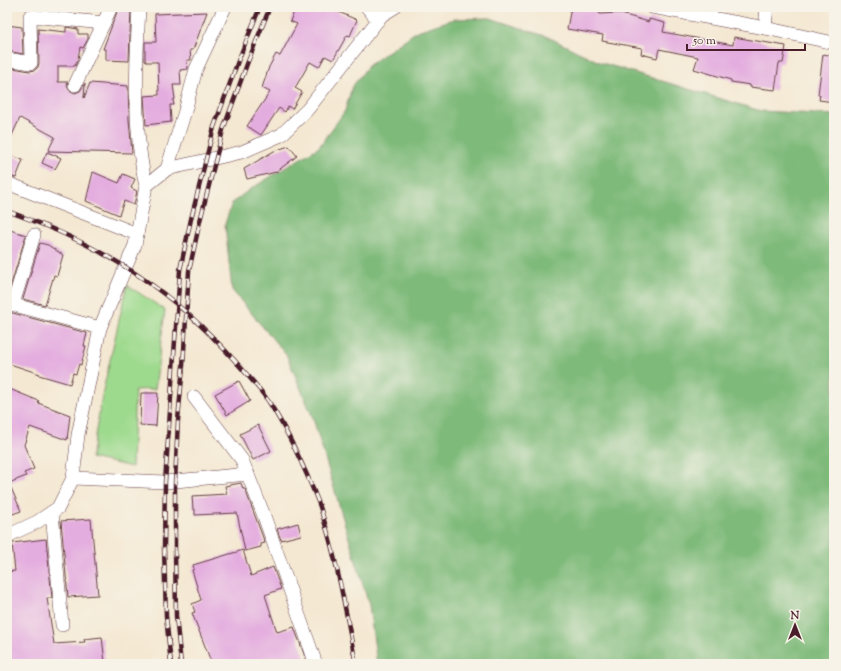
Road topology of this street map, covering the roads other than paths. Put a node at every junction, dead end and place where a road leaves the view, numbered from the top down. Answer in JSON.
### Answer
{"nodes":[{"id":1,"x":111,"y":7,"type":"edge"},
{"id":2,"x":139,"y":7,"type":"edge"},
{"id":3,"x":225,"y":7,"type":"edge"},
{"id":4,"x":367,"y":7,"type":"edge"},
{"id":5,"x":394,"y":7,"type":"edge"},
{"id":6,"x":652,"y":7,"type":"edge"},
{"id":7,"x":767,"y":7,"type":"edge"},
{"id":8,"x":378,"y":20,"type":"junction"},
{"id":9,"x":104,"y":23,"type":"junction"},
{"id":10,"x":764,"y":28,"type":"junction"},
{"id":11,"x":834,"y":43,"type":"edge"},
{"id":12,"x":7,"y":59,"type":"edge"},
{"id":13,"x":75,"y":85,"type":"dead end"},
{"id":14,"x":167,"y":169,"type":"junction"},
{"id":15,"x":7,"y":183,"type":"edge"},
{"id":16,"x":146,"y":186,"type":"junction"},
{"id":17,"x":138,"y":234,"type":"junction"},
{"id":18,"x":34,"y":235,"type":"dead end"},
{"id":19,"x":10,"y":304,"type":"edge"},
{"id":20,"x":100,"y":328,"type":"junction"},
{"id":21,"x":194,"y":397,"type":"dead end"},
{"id":22,"x":248,"y":474,"type":"junction"},
{"id":23,"x":73,"y":478,"type":"junction"},
{"id":24,"x":52,"y":512,"type":"junction"},
{"id":25,"x":7,"y":536,"type":"edge"},
{"id":26,"x":62,"y":625,"type":"dead end"},
{"id":27,"x":316,"y":664,"type":"edge"}],
"edges":[{"from":1,"to":9,"type":"street"},
{"from":2,"to":16,"type":"street"},
{"from":3,"to":14,"type":"street"},
{"from":4,"to":8,"type":"street"},
{"from":5,"to":8,"type":"street"},
{"from":6,"to":10,"type":"street"},
{"from":7,"to":10,"type":"street"},
{"from":8,"to":14,"type":"street"},
{"from":9,"to":12,"type":"street"},
{"from":9,"to":13,"type":"street"},
{"from":10,"to":11,"type":"street"},
{"from":14,"to":16,"type":"street"},
{"from":15,"to":17,"type":"street"},
{"from":16,"to":17,"type":"street"},
{"from":17,"to":20,"type":"street"},
{"from":18,"to":19,"type":"street"},
{"from":19,"to":20,"type":"street"},
{"from":20,"to":23,"type":"street"},
{"from":21,"to":22,"type":"street"},
{"from":22,"to":23,"type":"street"},
{"from":22,"to":27,"type":"street"},
{"from":23,"to":24,"type":"street"},
{"from":24,"to":25,"type":"street"},
{"from":24,"to":26,"type":"street"}]}
